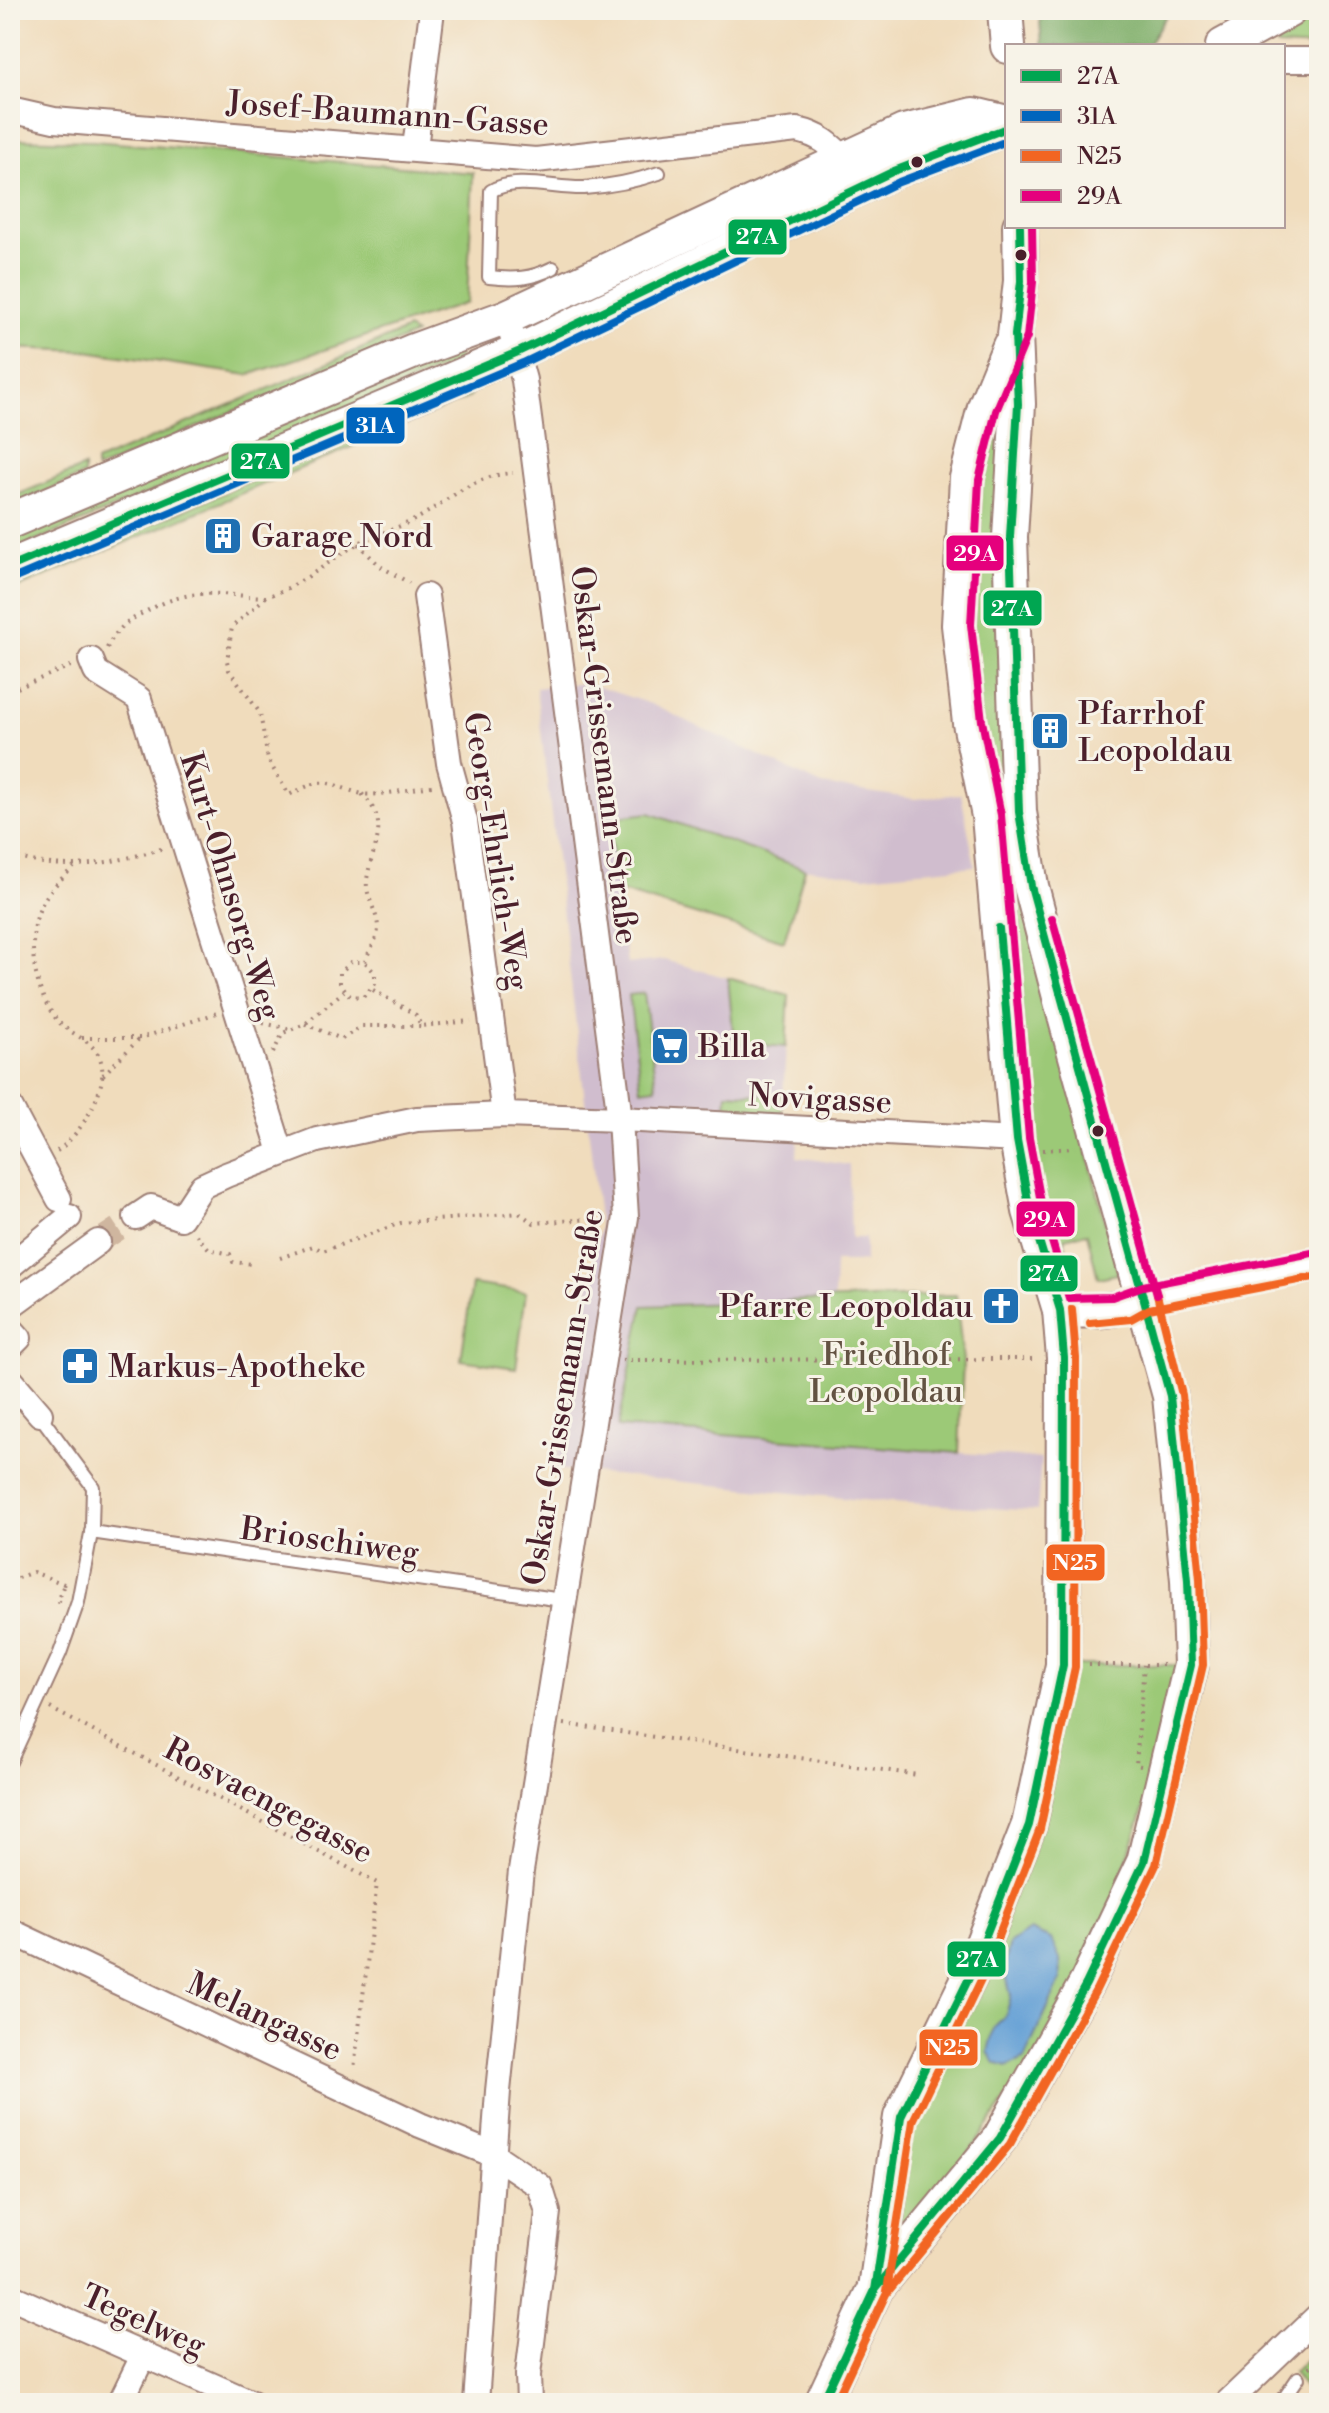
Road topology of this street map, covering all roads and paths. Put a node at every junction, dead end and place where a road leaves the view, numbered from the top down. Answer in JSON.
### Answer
{"nodes":[{"id":1,"x":432,"y":10,"type":"edge"},
{"id":2,"x":1005,"y":10,"type":"edge"},
{"id":3,"x":1289,"y":10,"type":"edge"},
{"id":4,"x":1008,"y":44,"type":"edge"},
{"id":5,"x":1232,"y":44,"type":"edge"},
{"id":6,"x":1285,"y":60,"type":"edge"},
{"id":7,"x":1319,"y":60,"type":"edge"},
{"id":8,"x":10,"y":110,"type":"edge"},
{"id":9,"x":1005,"y":124,"type":"edge"},
{"id":10,"x":1005,"y":126,"type":"edge"},
{"id":11,"x":415,"y":148,"type":"junction"},
{"id":12,"x":846,"y":161,"type":"junction"},
{"id":13,"x":659,"y":173,"type":"dead end"},
{"id":14,"x":1020,"y":228,"type":"edge"},
{"id":15,"x":553,"y":268,"type":"dead end"},
{"id":16,"x":507,"y":317,"type":"junction"},
{"id":17,"x":1015,"y":335,"type":"junction"},
{"id":18,"x":518,"y":352,"type":"junction"},
{"id":19,"x":536,"y":472,"type":"junction"},
{"id":20,"x":10,"y":521,"type":"edge"},
{"id":21,"x":358,"y":544,"type":"junction"},
{"id":22,"x":10,"y":567,"type":"edge"},
{"id":23,"x":426,"y":596,"type":"joint"},
{"id":24,"x":266,"y":597,"type":"junction"},
{"id":25,"x":91,"y":660,"type":"junction"},
{"id":26,"x":10,"y":691,"type":"edge"},
{"id":27,"x":454,"y":783,"type":"junction"},
{"id":28,"x":362,"y":794,"type":"junction"},
{"id":29,"x":184,"y":842,"type":"junction"},
{"id":30,"x":10,"y":855,"type":"edge"},
{"id":31,"x":74,"y":867,"type":"junction"},
{"id":32,"x":365,"y":962,"type":"junction"},
{"id":33,"x":373,"y":990,"type":"junction"},
{"id":34,"x":344,"y":991,"type":"junction"},
{"id":35,"x":236,"y":1007,"type":"junction"},
{"id":36,"x":491,"y":1018,"type":"junction"},
{"id":37,"x":305,"y":1024,"type":"junction"},
{"id":38,"x":421,"y":1026,"type":"junction"},
{"id":39,"x":79,"y":1037,"type":"junction"},
{"id":40,"x":141,"y":1038,"type":"junction"},
{"id":41,"x":102,"y":1076,"type":"junction"},
{"id":42,"x":260,"y":1084,"type":"junction"},
{"id":43,"x":10,"y":1107,"type":"edge"},
{"id":44,"x":504,"y":1115,"type":"junction"},
{"id":45,"x":620,"y":1119,"type":"junction"},
{"id":46,"x":1019,"y":1146,"type":"junction"},
{"id":47,"x":1101,"y":1147,"type":"junction"},
{"id":48,"x":281,"y":1152,"type":"junction"},
{"id":49,"x":40,"y":1162,"type":"junction"},
{"id":50,"x":64,"y":1207,"type":"junction"},
{"id":51,"x":136,"y":1217,"type":"tunnel mouth"},
{"id":52,"x":626,"y":1217,"type":"junction"},
{"id":53,"x":181,"y":1218,"type":"junction"},
{"id":54,"x":280,"y":1258,"type":"dead end"},
{"id":55,"x":253,"y":1264,"type":"dead end"},
{"id":56,"x":1319,"y":1264,"type":"edge"},
{"id":57,"x":10,"y":1266,"type":"edge"},
{"id":58,"x":1145,"y":1298,"type":"junction"},
{"id":59,"x":10,"y":1306,"type":"edge"},
{"id":60,"x":1060,"y":1310,"type":"junction"},
{"id":61,"x":10,"y":1328,"type":"edge"},
{"id":62,"x":10,"y":1347,"type":"edge"},
{"id":63,"x":1064,"y":1358,"type":"junction"},
{"id":64,"x":632,"y":1360,"type":"dead end"},
{"id":65,"x":10,"y":1379,"type":"edge"},
{"id":66,"x":42,"y":1418,"type":"joint"},
{"id":67,"x":91,"y":1532,"type":"junction"},
{"id":68,"x":70,"y":1571,"type":"dead end"},
{"id":69,"x":10,"y":1581,"type":"edge"},
{"id":70,"x":562,"y":1600,"type":"junction"},
{"id":71,"x":1063,"y":1665,"type":"junction"},
{"id":72,"x":1144,"y":1665,"type":"junction"},
{"id":73,"x":1191,"y":1665,"type":"junction"},
{"id":74,"x":38,"y":1701,"type":"junction"},
{"id":75,"x":544,"y":1721,"type":"junction"},
{"id":76,"x":10,"y":1762,"type":"edge"},
{"id":77,"x":1166,"y":1769,"type":"junction"},
{"id":78,"x":918,"y":1775,"type":"dead end"},
{"id":79,"x":10,"y":1931,"type":"edge"},
{"id":80,"x":344,"y":2089,"type":"junction"},
{"id":81,"x":494,"y":2155,"type":"junction"},
{"id":82,"x":876,"y":2288,"type":"junction"},
{"id":83,"x":10,"y":2296,"type":"edge"},
{"id":84,"x":1319,"y":2315,"type":"edge"},
{"id":85,"x":144,"y":2354,"type":"junction"},
{"id":86,"x":1298,"y":2378,"type":"dead end"},
{"id":87,"x":120,"y":2403,"type":"edge"},
{"id":88,"x":252,"y":2403,"type":"edge"},
{"id":89,"x":476,"y":2403,"type":"edge"},
{"id":90,"x":529,"y":2403,"type":"edge"},
{"id":91,"x":822,"y":2403,"type":"edge"},
{"id":92,"x":1227,"y":2403,"type":"edge"},
{"id":93,"x":1281,"y":2403,"type":"edge"}],
"edges":[{"from":1,"to":11,"type":"street"},
{"from":2,"to":4,"type":"street"},
{"from":3,"to":5,"type":"street"},
{"from":6,"to":7,"type":"street"},
{"from":8,"to":11,"type":"street","name":"Josef-Baumann-Gasse"},
{"from":9,"to":12,"type":"street"},
{"from":10,"to":18,"type":"street"},
{"from":11,"to":12,"type":"street","name":"Josef-Baumann-Gasse"},
{"from":12,"to":16,"type":"street"},
{"from":13,"to":15,"type":"lane"},
{"from":14,"to":17,"type":"street"},
{"from":16,"to":18,"type":"street","name":"Oskar-Grissemann-Straße"},
{"from":16,"to":20,"type":"street"},
{"from":17,"to":46,"type":"street"},
{"from":17,"to":47,"type":"street"},
{"from":18,"to":19,"type":"street","name":"Oskar-Grissemann-Straße"},
{"from":18,"to":22,"type":"street"},
{"from":19,"to":21,"type":"path"},
{"from":19,"to":45,"type":"street","name":"Oskar-Grissemann-Straße"},
{"from":21,"to":23,"type":"path"},
{"from":21,"to":24,"type":"path"},
{"from":23,"to":27,"type":"street","name":"Georg-Ehrlich-Weg"},
{"from":24,"to":25,"type":"path"},
{"from":24,"to":28,"type":"path"},
{"from":25,"to":26,"type":"path"},
{"from":25,"to":29,"type":"street","name":"Kurt-Ohnsorg-Weg"},
{"from":27,"to":28,"type":"path"},
{"from":27,"to":36,"type":"street","name":"Georg-Ehrlich-Weg"},
{"from":28,"to":32,"type":"path"},
{"from":29,"to":31,"type":"path"},
{"from":29,"to":35,"type":"street","name":"Kurt-Ohnsorg-Weg"},
{"from":30,"to":31,"type":"path"},
{"from":31,"to":39,"type":"path"},
{"from":32,"to":33,"type":"path"},
{"from":32,"to":34,"type":"path"},
{"from":33,"to":34,"type":"path"},
{"from":33,"to":38,"type":"path"},
{"from":34,"to":37,"type":"path"},
{"from":35,"to":40,"type":"path"},
{"from":35,"to":42,"type":"street","name":"Kurt-Ohnsorg-Weg"},
{"from":36,"to":38,"type":"path"},
{"from":36,"to":44,"type":"street","name":"Georg-Ehrlich-Weg"},
{"from":37,"to":38,"type":"path"},
{"from":37,"to":42,"type":"path"},
{"from":39,"to":40,"type":"path"},
{"from":39,"to":41,"type":"path"},
{"from":40,"to":41,"type":"path"},
{"from":41,"to":49,"type":"path"},
{"from":42,"to":48,"type":"street","name":"Kurt-Ohnsorg-Weg"},
{"from":43,"to":49,"type":"street"},
{"from":44,"to":45,"type":"street","name":"Novigasse"},
{"from":44,"to":48,"type":"street","name":"Novigasse"},
{"from":45,"to":46,"type":"street","name":"Novigasse"},
{"from":45,"to":52,"type":"street","name":"Oskar-Grissemann-Straße"},
{"from":46,"to":47,"type":"path"},
{"from":46,"to":60,"type":"street"},
{"from":47,"to":58,"type":"street"},
{"from":48,"to":53,"type":"street","name":"Novigasse"},
{"from":49,"to":50,"type":"street"},
{"from":50,"to":57,"type":"street"},
{"from":50,"to":59,"type":"street"},
{"from":51,"to":53,"type":"street"},
{"from":52,"to":54,"type":"path"},
{"from":52,"to":70,"type":"street","name":"Oskar-Grissemann-Straße"},
{"from":53,"to":55,"type":"path"},
{"from":56,"to":58,"type":"street"},
{"from":58,"to":60,"type":"street"},
{"from":58,"to":73,"type":"street"},
{"from":60,"to":63,"type":"street"},
{"from":61,"to":62,"type":"street"},
{"from":63,"to":64,"type":"path"},
{"from":63,"to":71,"type":"street"},
{"from":65,"to":66,"type":"street"},
{"from":66,"to":67,"type":"lane"},
{"from":67,"to":70,"type":"lane","name":"Brioschiweg"},
{"from":67,"to":74,"type":"lane"},
{"from":68,"to":69,"type":"path"},
{"from":70,"to":75,"type":"street","name":"Oskar-Grissemann-Straße"},
{"from":71,"to":72,"type":"path"},
{"from":71,"to":82,"type":"street"},
{"from":72,"to":73,"type":"path"},
{"from":72,"to":77,"type":"path"},
{"from":73,"to":77,"type":"street"},
{"from":74,"to":76,"type":"lane"},
{"from":74,"to":80,"type":"path","name":"Rosvaengegasse"},
{"from":75,"to":78,"type":"path"},
{"from":75,"to":81,"type":"street","name":"Oskar-Grissemann-Straße"},
{"from":77,"to":82,"type":"street"},
{"from":79,"to":80,"type":"street","name":"Melangasse"},
{"from":80,"to":81,"type":"street","name":"Melangasse"},
{"from":81,"to":89,"type":"street","name":"Oskar-Grissemann-Straße"},
{"from":81,"to":90,"type":"street"},
{"from":82,"to":91,"type":"street"},
{"from":83,"to":85,"type":"street","name":"Tegelweg"},
{"from":84,"to":92,"type":"street"},
{"from":85,"to":87,"type":"street"},
{"from":85,"to":88,"type":"street","name":"Tegelweg"},
{"from":86,"to":93,"type":"lane"}]}
